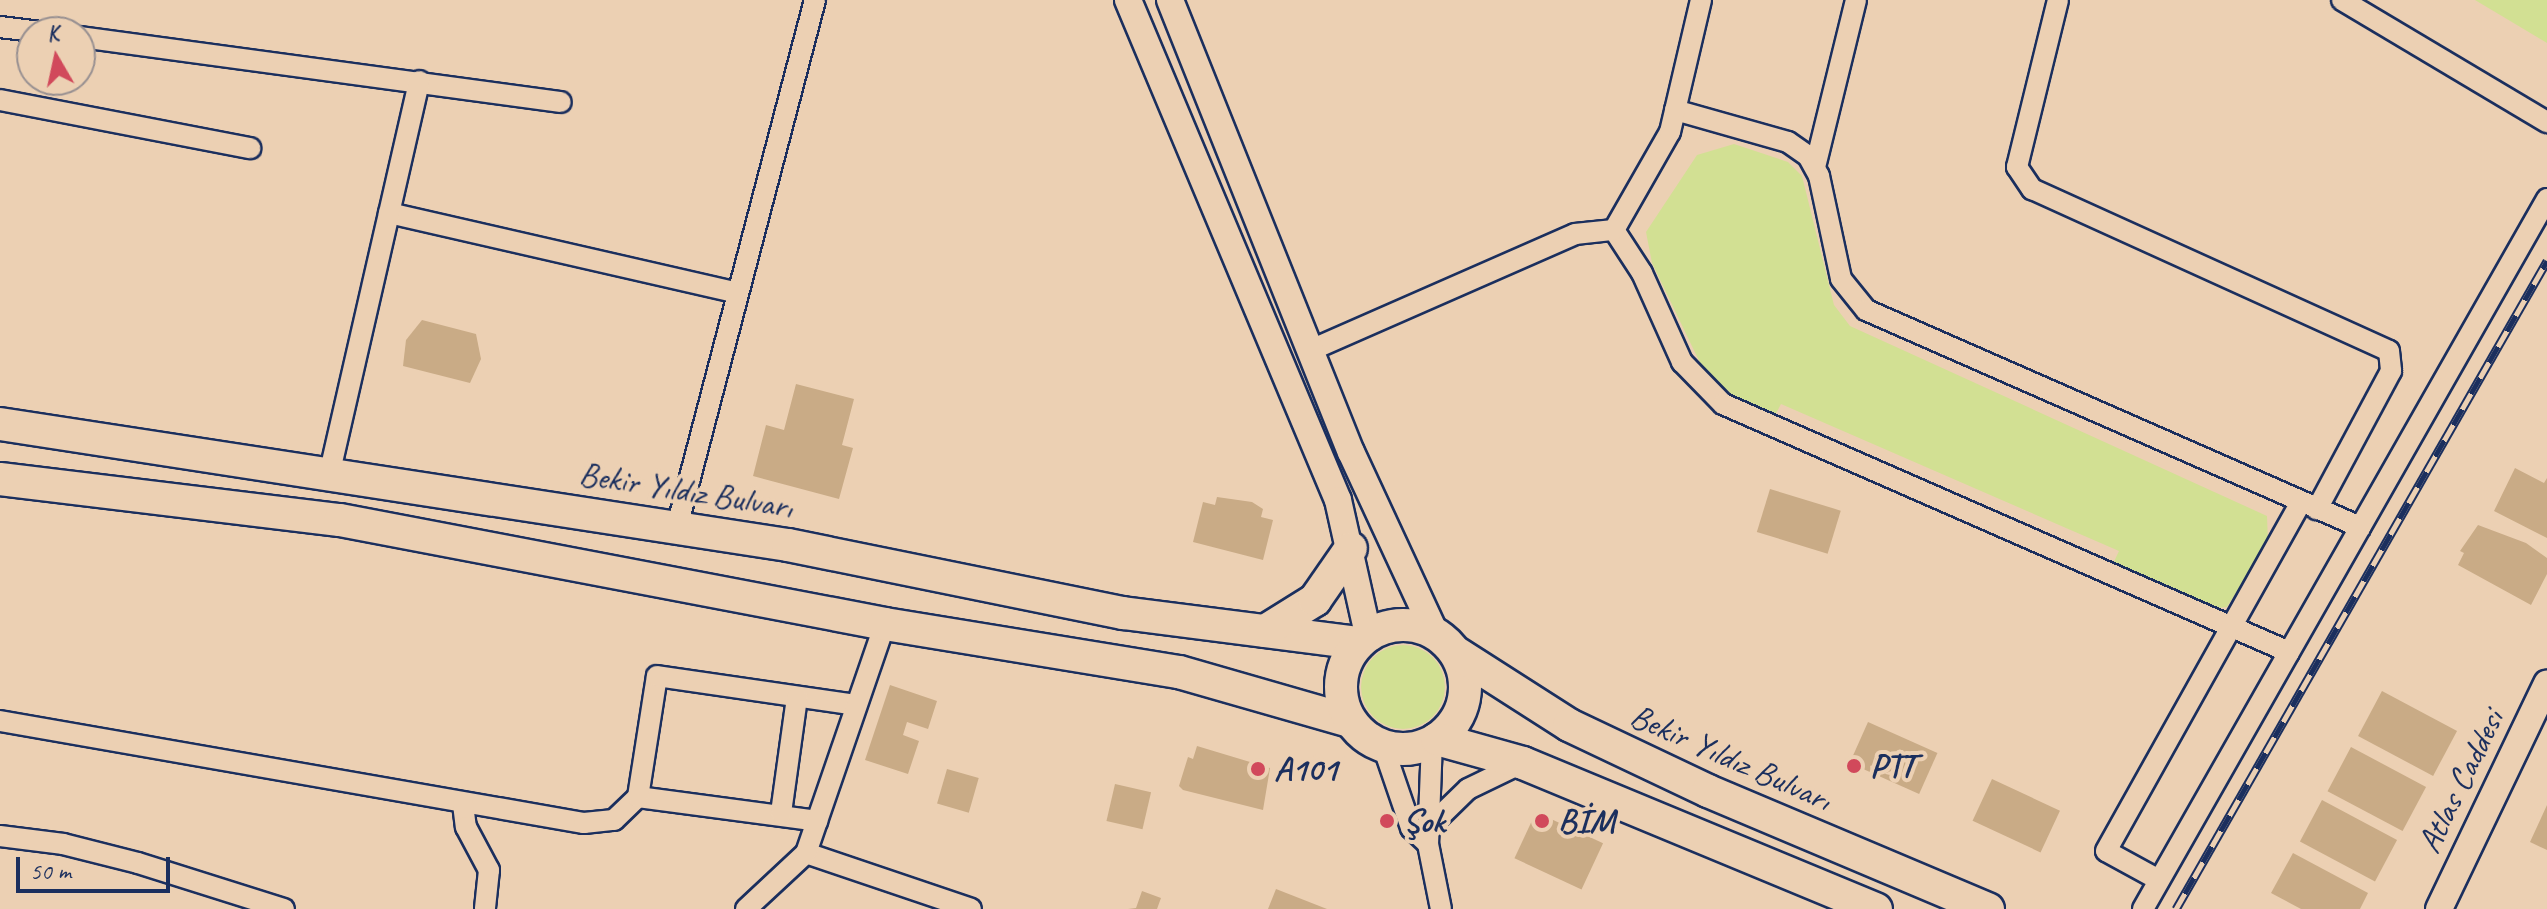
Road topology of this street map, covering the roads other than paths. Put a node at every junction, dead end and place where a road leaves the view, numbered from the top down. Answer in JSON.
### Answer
{"nodes":[{"id":1,"x":815,"y":0,"type":"edge"},
{"id":2,"x":1128,"y":0,"type":"edge"},
{"id":3,"x":1170,"y":0,"type":"edge"},
{"id":4,"x":1701,"y":0,"type":"edge"},
{"id":5,"x":1856,"y":0,"type":"edge"},
{"id":6,"x":2058,"y":0,"type":"edge"},
{"id":7,"x":2342,"y":0,"type":"edge"},
{"id":8,"x":96,"y":39,"type":"edge"},
{"id":9,"x":419,"y":81,"type":"junction"},
{"id":10,"x":0,"y":100,"type":"edge"},
{"id":11,"x":561,"y":102,"type":"dead end"},
{"id":12,"x":1675,"y":110,"type":"junction"},
{"id":13,"x":2547,"y":122,"type":"edge"},
{"id":14,"x":250,"y":148,"type":"dead end"},
{"id":15,"x":1815,"y":167,"type":"junction"},
{"id":16,"x":2547,"y":199,"type":"edge"},
{"id":17,"x":389,"y":213,"type":"junction"},
{"id":18,"x":1614,"y":230,"type":"junction"},
{"id":19,"x":734,"y":292,"type":"junction"},
{"id":20,"x":1311,"y":350,"type":"junction"},
{"id":21,"x":0,"y":424,"type":"edge"},
{"id":22,"x":330,"y":471,"type":"junction"},
{"id":23,"x":0,"y":479,"type":"edge"},
{"id":24,"x":2309,"y":505,"type":"junction"},
{"id":25,"x":677,"y":527,"type":"junction"},
{"id":26,"x":2360,"y":527,"type":"junction"},
{"id":27,"x":1351,"y":548,"type":"junction"},
{"id":28,"x":885,"y":624,"type":"junction"},
{"id":29,"x":2231,"y":626,"type":"junction"},
{"id":30,"x":1265,"y":631,"type":"junction"},
{"id":31,"x":1363,"y":638,"type":"junction"},
{"id":32,"x":1445,"y":643,"type":"junction"},
{"id":33,"x":2289,"y":652,"type":"junction"},
{"id":34,"x":2547,"y":684,"type":"edge"},
{"id":35,"x":797,"y":697,"type":"junction"},
{"id":36,"x":856,"y":705,"type":"junction"},
{"id":37,"x":0,"y":721,"type":"edge"},
{"id":38,"x":1350,"y":721,"type":"junction"},
{"id":39,"x":1434,"y":740,"type":"junction"},
{"id":40,"x":1383,"y":746,"type":"junction"},
{"id":41,"x":1523,"y":763,"type":"junction"},
{"id":42,"x":638,"y":797,"type":"junction"},
{"id":43,"x":463,"y":804,"type":"junction"},
{"id":44,"x":781,"y":813,"type":"junction"},
{"id":45,"x":817,"y":821,"type":"junction"},
{"id":46,"x":1430,"y":834,"type":"junction"},
{"id":47,"x":0,"y":836,"type":"edge"},
{"id":48,"x":806,"y":853,"type":"junction"},
{"id":49,"x":2159,"y":880,"type":"junction"},
{"id":50,"x":284,"y":909,"type":"edge"},
{"id":51,"x":485,"y":909,"type":"edge"},
{"id":52,"x":746,"y":909,"type":"edge"},
{"id":53,"x":971,"y":909,"type":"edge"},
{"id":54,"x":1441,"y":909,"type":"edge"},
{"id":55,"x":1876,"y":909,"type":"edge"},
{"id":56,"x":1988,"y":909,"type":"edge"},
{"id":57,"x":2143,"y":909,"type":"edge"},
{"id":58,"x":2439,"y":909,"type":"edge"}],
"edges":[{"from":1,"to":19,"type":"street"},
{"from":2,"to":27,"type":"street"},
{"from":3,"to":20,"type":"street"},
{"from":4,"to":12,"type":"street"},
{"from":5,"to":15,"type":"street"},
{"from":6,"to":24,"type":"street"},
{"from":7,"to":13,"type":"street"},
{"from":8,"to":9,"type":"street"},
{"from":9,"to":11,"type":"street"},
{"from":9,"to":17,"type":"street"},
{"from":10,"to":14,"type":"street"},
{"from":12,"to":15,"type":"street"},
{"from":12,"to":18,"type":"street"},
{"from":15,"to":24,"type":"street"},
{"from":16,"to":26,"type":"street"},
{"from":17,"to":19,"type":"street"},
{"from":17,"to":22,"type":"street"},
{"from":18,"to":20,"type":"street"},
{"from":18,"to":29,"type":"street"},
{"from":19,"to":25,"type":"street"},
{"from":20,"to":32,"type":"street"},
{"from":21,"to":22,"type":"main road","name":"Bekir Yıldız Bulvarı"},
{"from":22,"to":25,"type":"main road","name":"Bekir Yıldız Bulvarı"},
{"from":23,"to":28,"type":"main road"},
{"from":24,"to":26,"type":"street"},
{"from":24,"to":29,"type":"street"},
{"from":25,"to":30,"type":"main road","name":"Bekir Yıldız Bulvarı"},
{"from":26,"to":33,"type":"street"},
{"from":27,"to":30,"type":"main road"},
{"from":27,"to":31,"type":"street"},
{"from":28,"to":36,"type":"street"},
{"from":28,"to":38,"type":"main road"},
{"from":29,"to":33,"type":"street"},
{"from":29,"to":49,"type":"street"},
{"from":30,"to":31,"type":"main road","name":"Bekir Yıldız Bulvarı"},
{"from":31,"to":32,"type":"main road"},
{"from":31,"to":38,"type":"main road"},
{"from":32,"to":39,"type":"main road"},
{"from":32,"to":56,"type":"main road","name":"Bekir Yıldız Bulvarı"},
{"from":33,"to":49,"type":"street"},
{"from":34,"to":58,"type":"street","name":"Atlas Caddesi"},
{"from":35,"to":36,"type":"street"},
{"from":35,"to":42,"type":"street"},
{"from":35,"to":44,"type":"street"},
{"from":36,"to":45,"type":"street"},
{"from":37,"to":43,"type":"street"},
{"from":38,"to":40,"type":"main road"},
{"from":39,"to":40,"type":"main road"},
{"from":39,"to":41,"type":"main road"},
{"from":39,"to":46,"type":"street"},
{"from":40,"to":46,"type":"street"},
{"from":41,"to":46,"type":"street"},
{"from":41,"to":55,"type":"main road"},
{"from":42,"to":43,"type":"street"},
{"from":42,"to":44,"type":"street"},
{"from":43,"to":51,"type":"street"},
{"from":44,"to":45,"type":"street"},
{"from":45,"to":48,"type":"street"},
{"from":46,"to":54,"type":"street"},
{"from":47,"to":50,"type":"street"},
{"from":48,"to":52,"type":"street"},
{"from":48,"to":53,"type":"street"},
{"from":49,"to":57,"type":"street"}]}
